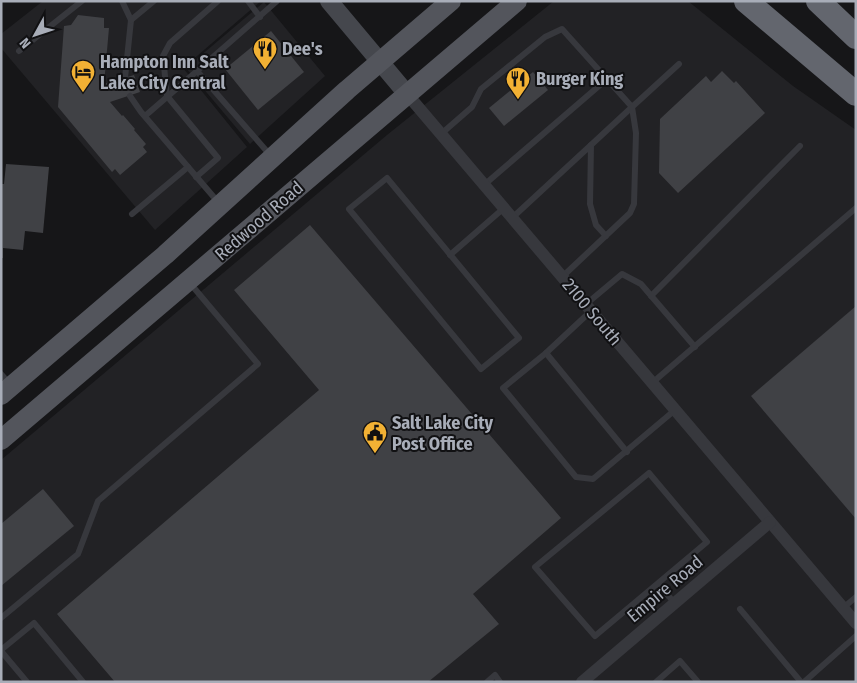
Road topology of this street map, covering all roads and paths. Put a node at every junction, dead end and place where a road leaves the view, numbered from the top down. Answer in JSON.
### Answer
{"nodes":[{"id":1,"x":82,"y":1,"type":"edge"},
{"id":2,"x":122,"y":1,"type":"edge"},
{"id":3,"x":154,"y":1,"type":"edge"},
{"id":4,"x":218,"y":1,"type":"edge"},
{"id":5,"x":248,"y":1,"type":"edge"},
{"id":6,"x":278,"y":1,"type":"edge"},
{"id":7,"x":329,"y":1,"type":"edge"},
{"id":8,"x":452,"y":1,"type":"edge"},
{"id":9,"x":517,"y":1,"type":"edge"},
{"id":10,"x":746,"y":1,"type":"edge"},
{"id":11,"x":818,"y":1,"type":"edge"},
{"id":12,"x":260,"y":17,"type":"junction"},
{"id":13,"x":131,"y":20,"type":"junction"},
{"id":14,"x":856,"y":37,"type":"edge"},
{"id":15,"x":19,"y":51,"type":"dead end"},
{"id":16,"x":380,"y":62,"type":"junction"},
{"id":17,"x":679,"y":64,"type":"dead end"},
{"id":18,"x":197,"y":71,"type":"junction"},
{"id":19,"x":125,"y":78,"type":"dead end"},
{"id":20,"x":607,"y":79,"type":"junction"},
{"id":21,"x":407,"y":94,"type":"junction"},
{"id":22,"x":856,"y":94,"type":"edge"},
{"id":23,"x":130,"y":96,"type":"dead end"},
{"id":24,"x":168,"y":96,"type":"junction"},
{"id":25,"x":632,"y":107,"type":"junction"},
{"id":26,"x":145,"y":116,"type":"junction"},
{"id":27,"x":441,"y":134,"type":"junction"},
{"id":28,"x":591,"y":145,"type":"junction"},
{"id":29,"x":800,"y":146,"type":"dead end"},
{"id":30,"x":272,"y":158,"type":"junction"},
{"id":31,"x":188,"y":167,"type":"junction"},
{"id":32,"x":196,"y":177,"type":"junction"},
{"id":33,"x":484,"y":185,"type":"junction"},
{"id":34,"x":220,"y":205,"type":"junction"},
{"id":35,"x":856,"y":208,"type":"edge"},
{"id":36,"x":508,"y":213,"type":"junction"},
{"id":37,"x":132,"y":214,"type":"dead end"},
{"id":38,"x":606,"y":236,"type":"junction"},
{"id":39,"x":450,"y":255,"type":"junction"},
{"id":40,"x":562,"y":277,"type":"junction"},
{"id":41,"x":188,"y":281,"type":"junction"},
{"id":42,"x":651,"y":296,"type":"junction"},
{"id":43,"x":588,"y":308,"type":"junction"},
{"id":44,"x":695,"y":347,"type":"junction"},
{"id":45,"x":546,"y":353,"type":"junction"},
{"id":46,"x":652,"y":383,"type":"junction"},
{"id":47,"x":5,"y":385,"type":"edge"},
{"id":48,"x":675,"y":410,"type":"junction"},
{"id":49,"x":1,"y":440,"type":"edge"},
{"id":50,"x":627,"y":452,"type":"junction"},
{"id":51,"x":770,"y":522,"type":"junction"},
{"id":52,"x":657,"y":584,"type":"junction"},
{"id":53,"x":856,"y":597,"type":"edge"},
{"id":54,"x":675,"y":603,"type":"junction"},
{"id":55,"x":843,"y":608,"type":"junction"},
{"id":56,"x":740,"y":609,"type":"dead end"},
{"id":57,"x":1,"y":618,"type":"edge"},
{"id":58,"x":856,"y":622,"type":"edge"},
{"id":59,"x":856,"y":636,"type":"edge"},
{"id":60,"x":1,"y":651,"type":"edge"},
{"id":61,"x":587,"y":680,"type":"edge"},
{"id":62,"x":27,"y":682,"type":"edge"},
{"id":63,"x":83,"y":682,"type":"edge"},
{"id":64,"x":487,"y":682,"type":"edge"},
{"id":65,"x":500,"y":682,"type":"edge"},
{"id":66,"x":656,"y":682,"type":"edge"},
{"id":67,"x":698,"y":682,"type":"edge"},
{"id":68,"x":802,"y":682,"type":"edge"}],
"edges":[{"from":1,"to":15,"type":"lane"},
{"from":2,"to":13,"type":"lane"},
{"from":3,"to":13,"type":"lane"},
{"from":4,"to":24,"type":"lane"},
{"from":5,"to":12,"type":"lane"},
{"from":6,"to":12,"type":"lane"},
{"from":7,"to":16,"type":"street","name":"2100 South"},
{"from":8,"to":16,"type":"main road","name":"Redwood Road"},
{"from":9,"to":21,"type":"main road","name":"Redwood Road"},
{"from":10,"to":22,"type":"highway"},
{"from":11,"to":14,"type":"highway"},
{"from":12,"to":18,"type":"lane"},
{"from":13,"to":19,"type":"lane"},
{"from":16,"to":21,"type":"street","name":"2100 South"},
{"from":16,"to":30,"type":"main road","name":"Redwood Road"},
{"from":17,"to":25,"type":"lane"},
{"from":18,"to":24,"type":"lane"},
{"from":18,"to":30,"type":"lane"},
{"from":20,"to":25,"type":"lane"},
{"from":20,"to":27,"type":"lane"},
{"from":20,"to":33,"type":"lane"},
{"from":21,"to":27,"type":"street","name":"2100 South"},
{"from":21,"to":41,"type":"main road","name":"Redwood Road"},
{"from":23,"to":26,"type":"lane"},
{"from":24,"to":26,"type":"lane"},
{"from":24,"to":32,"type":"lane"},
{"from":25,"to":28,"type":"lane"},
{"from":25,"to":38,"type":"lane"},
{"from":26,"to":31,"type":"lane"},
{"from":27,"to":33,"type":"street","name":"2100 South"},
{"from":28,"to":36,"type":"lane"},
{"from":28,"to":38,"type":"lane"},
{"from":29,"to":42,"type":"lane"},
{"from":30,"to":34,"type":"main road","name":"Redwood Road"},
{"from":31,"to":32,"type":"lane"},
{"from":31,"to":37,"type":"lane"},
{"from":32,"to":34,"type":"lane"},
{"from":33,"to":36,"type":"street","name":"2100 South"},
{"from":34,"to":47,"type":"main road","name":"Redwood Road"},
{"from":35,"to":44,"type":"lane"},
{"from":36,"to":39,"type":"lane"},
{"from":36,"to":40,"type":"street","name":"2100 South"},
{"from":38,"to":40,"type":"lane"},
{"from":39,"to":39,"type":"lane"},
{"from":40,"to":43,"type":"street","name":"2100 South"},
{"from":41,"to":49,"type":"main road","name":"Redwood Road"},
{"from":41,"to":57,"type":"lane"},
{"from":42,"to":43,"type":"lane"},
{"from":42,"to":44,"type":"lane"},
{"from":43,"to":45,"type":"lane"},
{"from":43,"to":46,"type":"street","name":"2100 South"},
{"from":44,"to":46,"type":"lane"},
{"from":45,"to":50,"type":"lane"},
{"from":45,"to":50,"type":"lane"},
{"from":46,"to":48,"type":"street","name":"2100 South"},
{"from":48,"to":50,"type":"lane"},
{"from":48,"to":51,"type":"street","name":"2100 South"},
{"from":51,"to":54,"type":"street","name":"Empire Road"},
{"from":51,"to":55,"type":"street","name":"2100 South"},
{"from":52,"to":52,"type":"lane"},
{"from":52,"to":54,"type":"lane"},
{"from":53,"to":55,"type":"lane"},
{"from":54,"to":61,"type":"street","name":"Empire Road"},
{"from":55,"to":58,"type":"street","name":"2100 South"},
{"from":56,"to":68,"type":"lane"},
{"from":59,"to":68,"type":"lane"},
{"from":60,"to":62,"type":"lane"},
{"from":60,"to":63,"type":"lane"},
{"from":64,"to":65,"type":"lane"},
{"from":66,"to":67,"type":"lane"}]}
